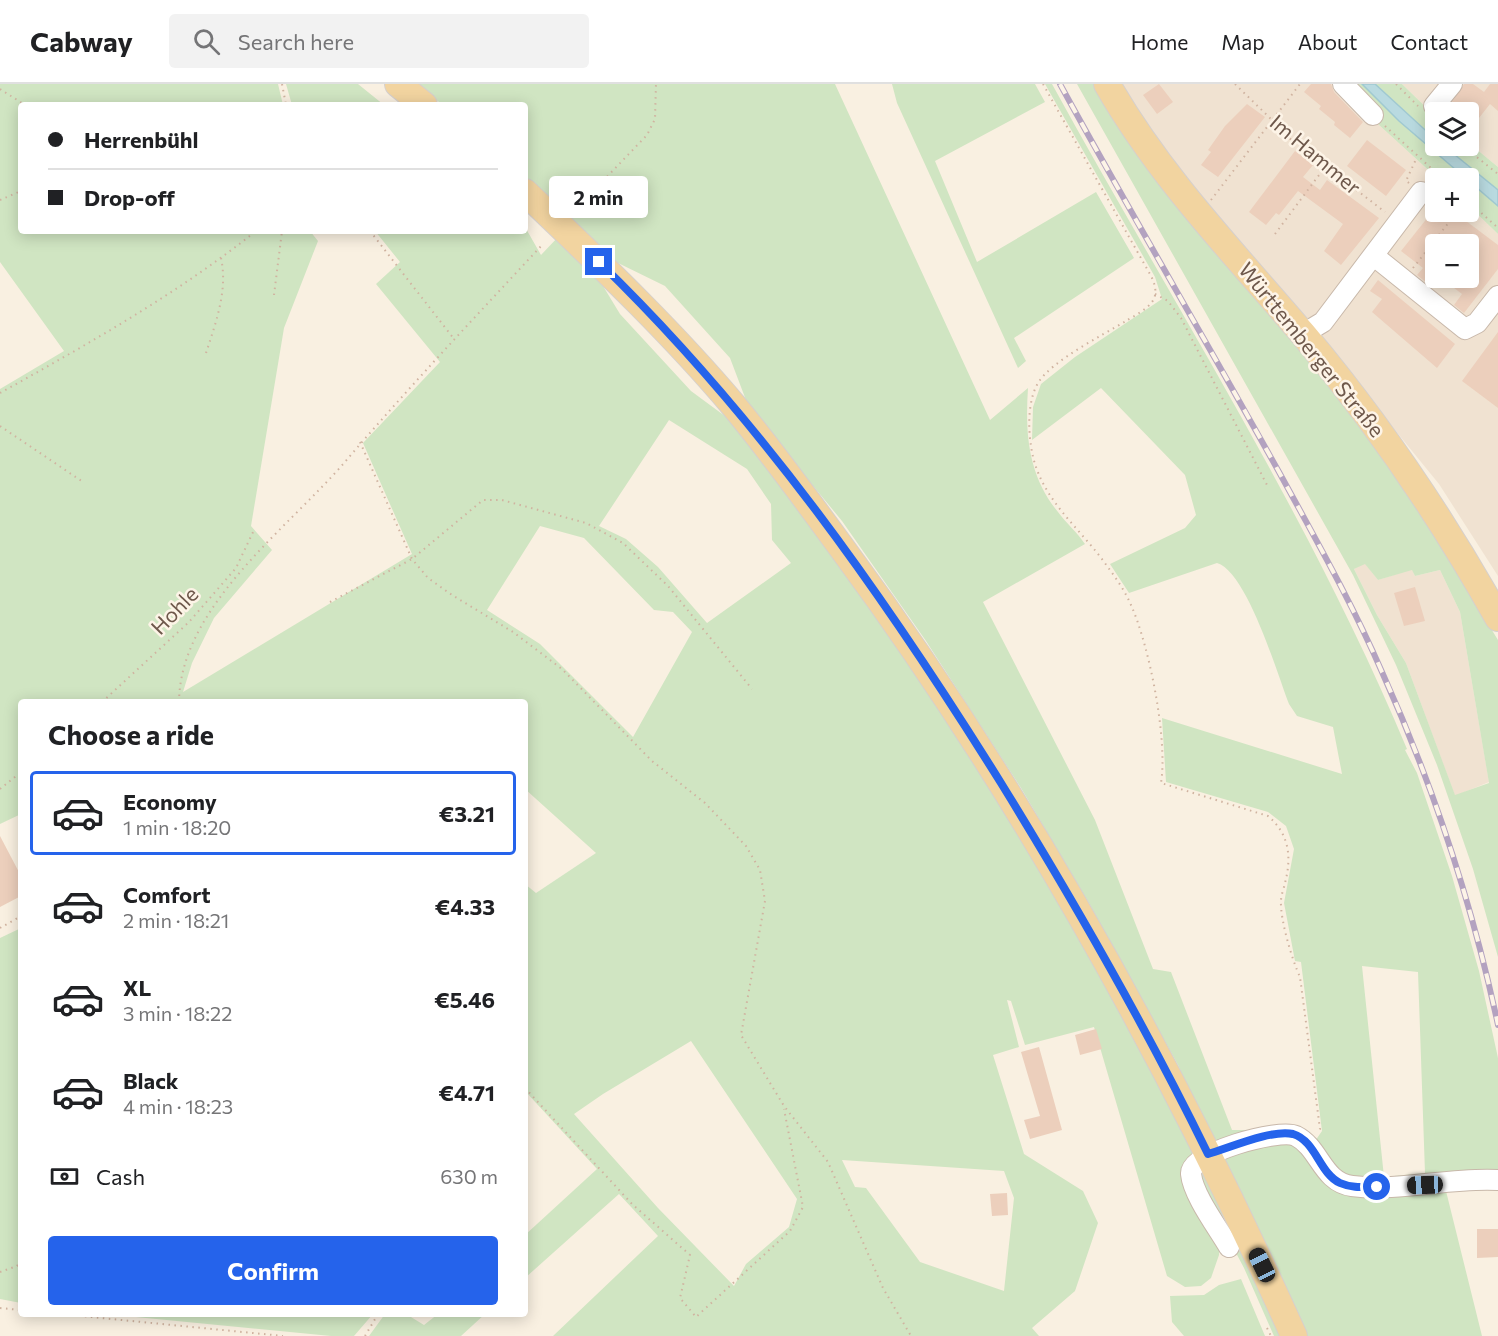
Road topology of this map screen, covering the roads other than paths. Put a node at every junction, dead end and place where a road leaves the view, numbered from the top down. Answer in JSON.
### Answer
{"nodes":[{"id":1,"x":398,"y":84,"type":"edge"},
{"id":2,"x":1343,"y":84,"type":"edge"},
{"id":3,"x":1452,"y":84,"type":"edge"},
{"id":4,"x":1114,"y":87,"type":"edge"},
{"id":5,"x":420,"y":102,"type":"edge"},
{"id":6,"x":1432,"y":102,"type":"edge"},
{"id":7,"x":1373,"y":115,"type":"road end"},
{"id":8,"x":1422,"y":192,"type":"road end"},
{"id":9,"x":528,"y":195,"type":"edge"},
{"id":10,"x":1374,"y":256,"type":"junction"},
{"id":11,"x":1498,"y":296,"type":"edge"},
{"id":12,"x":1303,"y":334,"type":"junction"},
{"id":13,"x":1498,"y":618,"type":"edge"},
{"id":14,"x":1208,"y":1154,"type":"junction"},
{"id":15,"x":1498,"y":1180,"type":"edge"},
{"id":16,"x":1229,"y":1247,"type":"dead end"},
{"id":17,"x":1294,"y":1336,"type":"edge"}],
"edges":[{"from":1,"to":5,"type":"main road"},
{"from":2,"to":7,"type":"street"},
{"from":3,"to":6,"type":"street"},
{"from":4,"to":12,"type":"main road","name":"Württemberger Straße"},
{"from":8,"to":10,"type":"street"},
{"from":9,"to":14,"type":"main road"},
{"from":10,"to":11,"type":"street"},
{"from":10,"to":12,"type":"street"},
{"from":12,"to":13,"type":"main road","name":"Württemberger Straße"},
{"from":14,"to":15,"type":"street"},
{"from":14,"to":16,"type":"street"},
{"from":14,"to":17,"type":"main road"}]}
